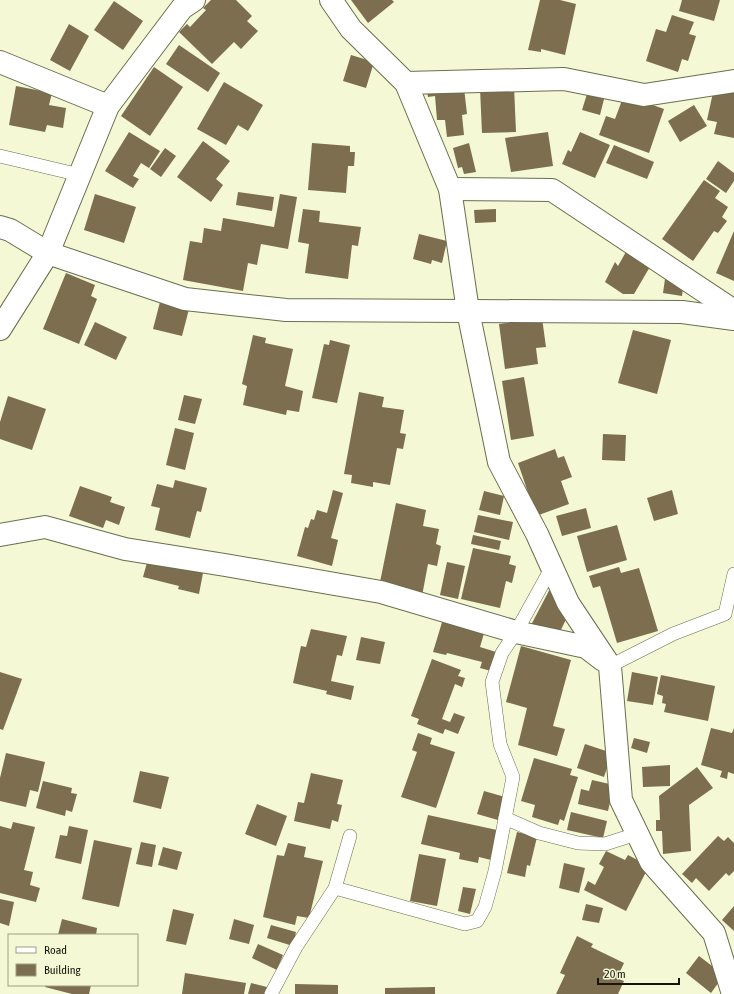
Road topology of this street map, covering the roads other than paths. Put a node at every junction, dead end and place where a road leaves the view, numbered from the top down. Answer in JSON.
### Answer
{"nodes":[{"id":1,"x":194,"y":0,"type":"edge"},
{"id":2,"x":330,"y":0,"type":"edge"},
{"id":3,"x":0,"y":62,"type":"edge"},
{"id":4,"x":734,"y":81,"type":"edge"},
{"id":5,"x":406,"y":83,"type":"junction"},
{"id":6,"x":108,"y":106,"type":"junction"},
{"id":7,"x":0,"y":156,"type":"edge"},
{"id":8,"x":80,"y":175,"type":"junction"},
{"id":9,"x":450,"y":189,"type":"junction"},
{"id":10,"x":0,"y":227,"type":"edge"},
{"id":11,"x":48,"y":253,"type":"junction"},
{"id":12,"x":468,"y":311,"type":"junction"},
{"id":13,"x":734,"y":311,"type":"edge"},
{"id":14,"x":734,"y":319,"type":"edge"},
{"id":15,"x":0,"y":329,"type":"edge"},
{"id":16,"x":0,"y":535,"type":"edge"},
{"id":17,"x":552,"y":567,"type":"junction"},
{"id":18,"x":734,"y":574,"type":"edge"},
{"id":19,"x":516,"y":632,"type":"junction"},
{"id":20,"x":610,"y":666,"type":"junction"},
{"id":21,"x":505,"y":818,"type":"junction"},
{"id":22,"x":636,"y":831,"type":"junction"},
{"id":23,"x":350,"y":836,"type":"dead end"},
{"id":24,"x":334,"y":888,"type":"junction"},
{"id":25,"x":271,"y":994,"type":"edge"},
{"id":26,"x":733,"y":994,"type":"edge"}],
"edges":[{"from":1,"to":6,"type":"street"},
{"from":2,"to":5,"type":"street"},
{"from":3,"to":6,"type":"street"},
{"from":4,"to":5,"type":"street"},
{"from":5,"to":9,"type":"street"},
{"from":6,"to":8,"type":"street"},
{"from":7,"to":8,"type":"lane"},
{"from":8,"to":11,"type":"street"},
{"from":9,"to":12,"type":"street"},
{"from":9,"to":13,"type":"street"},
{"from":10,"to":11,"type":"street"},
{"from":11,"to":12,"type":"street"},
{"from":11,"to":15,"type":"street"},
{"from":12,"to":14,"type":"street"},
{"from":12,"to":17,"type":"street"},
{"from":16,"to":19,"type":"street"},
{"from":17,"to":19,"type":"lane"},
{"from":17,"to":20,"type":"street"},
{"from":18,"to":20,"type":"lane"},
{"from":19,"to":20,"type":"street"},
{"from":19,"to":21,"type":"lane"},
{"from":20,"to":22,"type":"street"},
{"from":21,"to":22,"type":"lane"},
{"from":21,"to":24,"type":"lane"},
{"from":22,"to":26,"type":"street"},
{"from":23,"to":24,"type":"lane"},
{"from":24,"to":25,"type":"lane"}]}
